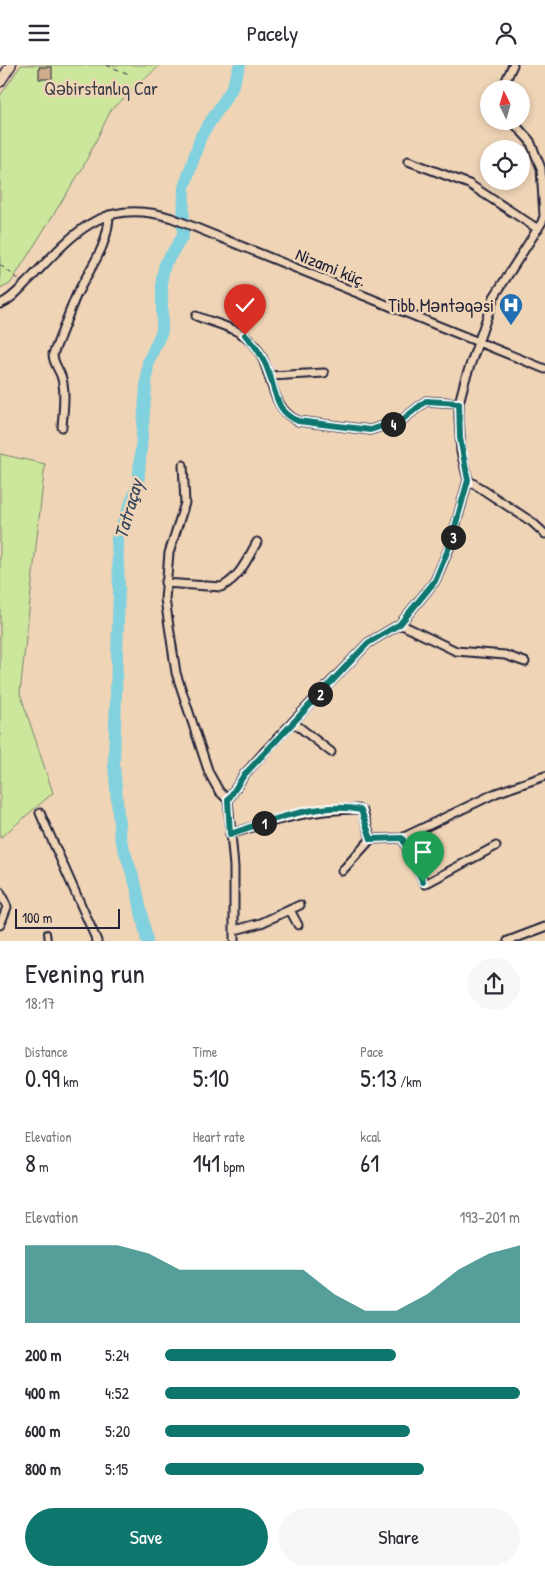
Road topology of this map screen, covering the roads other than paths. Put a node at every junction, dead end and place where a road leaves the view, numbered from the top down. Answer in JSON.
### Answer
{"nodes":[{"id":1,"x":11,"y":65,"type":"edge"},
{"id":2,"x":514,"y":65,"type":"edge"},
{"id":3,"x":506,"y":80,"type":"edge"},
{"id":4,"x":0,"y":82,"type":"edge"},
{"id":5,"x":520,"y":130,"type":"edge"},
{"id":6,"x":408,"y":161,"type":"dead end"},
{"id":7,"x":109,"y":215,"type":"junction"},
{"id":8,"x":538,"y":229,"type":"junction"},
{"id":9,"x":0,"y":304,"type":"edge"},
{"id":10,"x":196,"y":315,"type":"dead end"},
{"id":11,"x":478,"y":343,"type":"junction"},
{"id":12,"x":545,"y":369,"type":"edge"},
{"id":13,"x":324,"y":373,"type":"dead end"},
{"id":14,"x":270,"y":376,"type":"junction"},
{"id":15,"x":459,"y":403,"type":"junction"},
{"id":16,"x":62,"y":427,"type":"dead end"},
{"id":17,"x":183,"y":465,"type":"dead end"},
{"id":18,"x":468,"y":480,"type":"junction"},
{"id":19,"x":545,"y":534,"type":"edge"},
{"id":20,"x":257,"y":541,"type":"dead end"},
{"id":21,"x":165,"y":583,"type":"junction"},
{"id":22,"x":400,"y":624,"type":"junction"},
{"id":23,"x":525,"y":662,"type":"dead end"},
{"id":24,"x":294,"y":723,"type":"junction"},
{"id":25,"x":331,"y":752,"type":"dead end"},
{"id":26,"x":545,"y":776,"type":"edge"},
{"id":27,"x":228,"y":800,"type":"junction"},
{"id":28,"x":40,"y":813,"type":"dead end"},
{"id":29,"x":230,"y":834,"type":"junction"},
{"id":30,"x":402,"y":838,"type":"junction"},
{"id":31,"x":371,"y":839,"type":"junction"},
{"id":32,"x":496,"y":845,"type":"dead end"},
{"id":33,"x":342,"y":871,"type":"dead end"},
{"id":34,"x":0,"y":892,"type":"edge"},
{"id":35,"x":300,"y":905,"type":"dead end"},
{"id":36,"x":290,"y":910,"type":"junction"},
{"id":37,"x":0,"y":925,"type":"edge"},
{"id":38,"x":298,"y":925,"type":"dead end"},
{"id":39,"x":545,"y":927,"type":"edge"},
{"id":40,"x":235,"y":930,"type":"junction"},
{"id":41,"x":47,"y":933,"type":"dead end"},
{"id":42,"x":48,"y":941,"type":"edge"},
{"id":43,"x":97,"y":941,"type":"edge"},
{"id":44,"x":234,"y":941,"type":"edge"},
{"id":45,"x":508,"y":941,"type":"edge"}],
"edges":[{"from":1,"to":4,"type":"street"},
{"from":2,"to":3,"type":"street"},
{"from":5,"to":8,"type":"street"},
{"from":6,"to":8,"type":"street"},
{"from":7,"to":9,"type":"street","name":"Nizami küç."},
{"from":7,"to":11,"type":"street","name":"Nizami küç."},
{"from":7,"to":16,"type":"street"},
{"from":8,"to":11,"type":"street"},
{"from":10,"to":14,"type":"street"},
{"from":11,"to":12,"type":"street","name":"Nizami küç."},
{"from":11,"to":15,"type":"street"},
{"from":13,"to":14,"type":"street"},
{"from":14,"to":15,"type":"street"},
{"from":15,"to":18,"type":"street"},
{"from":17,"to":21,"type":"street"},
{"from":18,"to":19,"type":"street"},
{"from":18,"to":22,"type":"street"},
{"from":20,"to":21,"type":"street"},
{"from":21,"to":27,"type":"street"},
{"from":22,"to":23,"type":"street"},
{"from":22,"to":24,"type":"street"},
{"from":24,"to":25,"type":"street"},
{"from":24,"to":27,"type":"street"},
{"from":26,"to":30,"type":"street"},
{"from":27,"to":29,"type":"street"},
{"from":28,"to":43,"type":"street"},
{"from":29,"to":31,"type":"street"},
{"from":29,"to":40,"type":"street"},
{"from":30,"to":31,"type":"street"},
{"from":30,"to":32,"type":"street"},
{"from":31,"to":33,"type":"street"},
{"from":34,"to":37,"type":"street"},
{"from":35,"to":36,"type":"street"},
{"from":36,"to":38,"type":"street"},
{"from":36,"to":40,"type":"street"},
{"from":39,"to":45,"type":"street"},
{"from":40,"to":44,"type":"street"},
{"from":41,"to":42,"type":"lane"}]}
